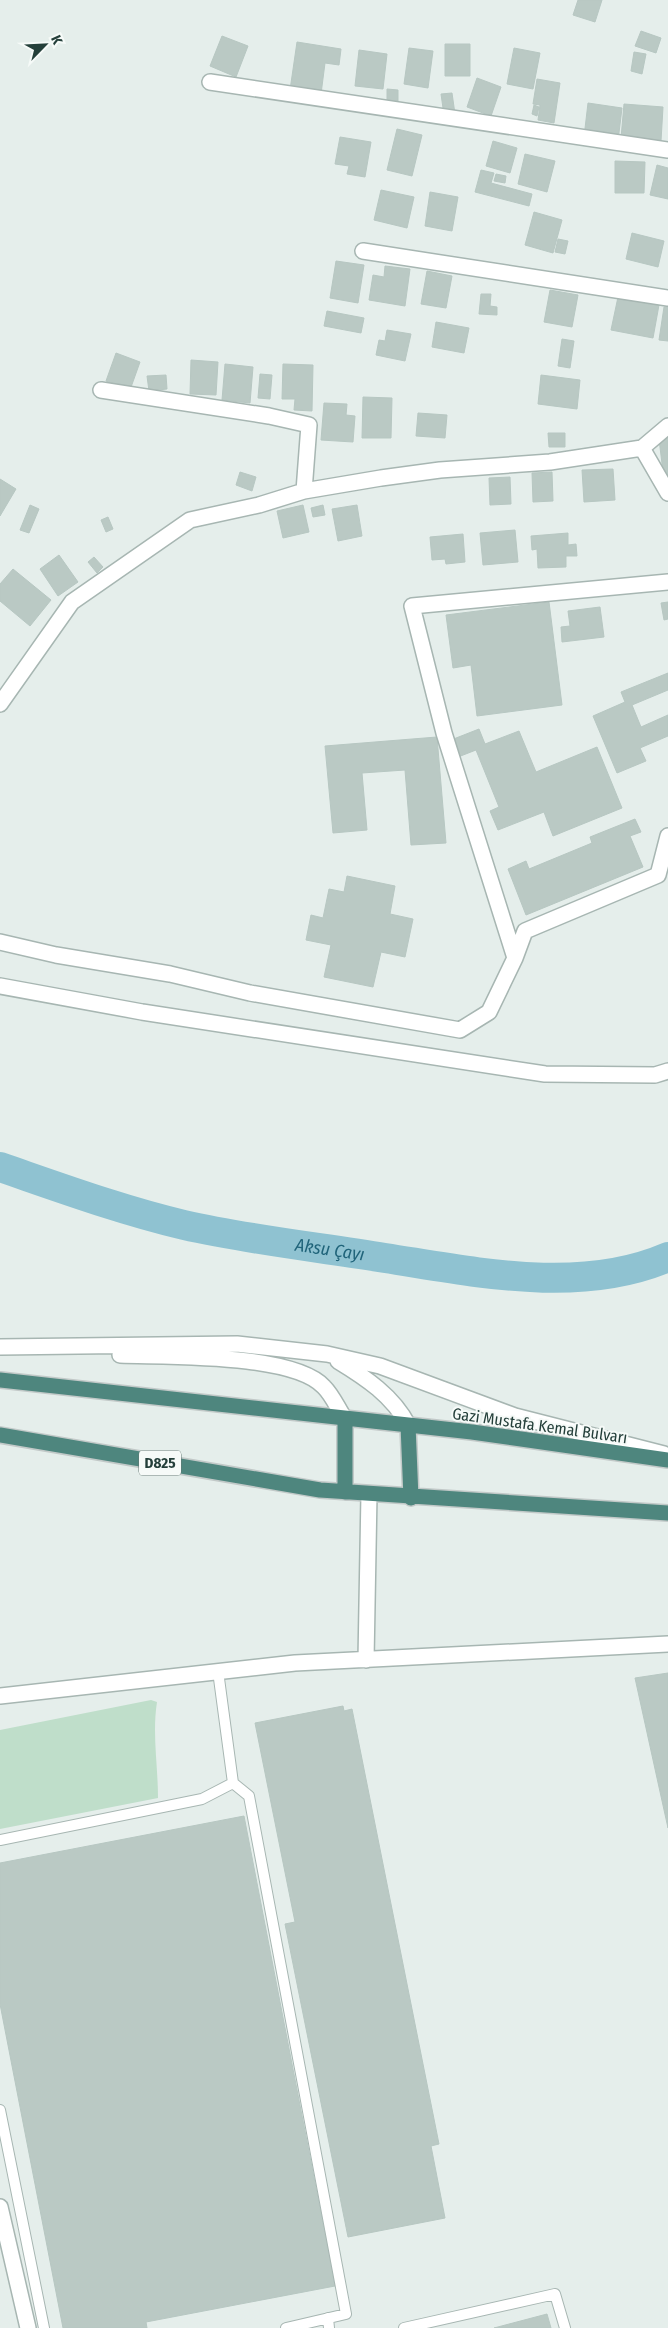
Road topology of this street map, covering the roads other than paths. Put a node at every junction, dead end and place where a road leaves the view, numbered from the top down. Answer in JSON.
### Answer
{"nodes":[{"id":1,"x":210,"y":82,"type":"dead end"},
{"id":2,"x":668,"y":150,"type":"edge"},
{"id":3,"x":363,"y":251,"type":"dead end"},
{"id":4,"x":668,"y":298,"type":"edge"},
{"id":5,"x":102,"y":390,"type":"dead end"},
{"id":6,"x":668,"y":426,"type":"edge"},
{"id":7,"x":642,"y":448,"type":"junction"},
{"id":8,"x":304,"y":491,"type":"junction"},
{"id":9,"x":668,"y":493,"type":"edge"},
{"id":10,"x":668,"y":582,"type":"edge"},
{"id":11,"x":0,"y":704,"type":"edge"},
{"id":12,"x":668,"y":836,"type":"edge"},
{"id":13,"x":0,"y":942,"type":"edge"},
{"id":14,"x":515,"y":958,"type":"junction"},
{"id":15,"x":0,"y":986,"type":"edge"},
{"id":16,"x":668,"y":1071,"type":"edge"},
{"id":17,"x":0,"y":1349,"type":"edge"},
{"id":18,"x":327,"y":1354,"type":"junction"},
{"id":19,"x":0,"y":1380,"type":"edge"},
{"id":20,"x":345,"y":1419,"type":"junction"},
{"id":21,"x":408,"y":1425,"type":"junction"},
{"id":22,"x":0,"y":1435,"type":"edge"},
{"id":23,"x":668,"y":1455,"type":"edge"},
{"id":24,"x":668,"y":1460,"type":"edge"},
{"id":25,"x":345,"y":1492,"type":"junction"},
{"id":26,"x":370,"y":1494,"type":"junction"},
{"id":27,"x":418,"y":1498,"type":"junction"},
{"id":28,"x":668,"y":1513,"type":"edge"},
{"id":29,"x":668,"y":1644,"type":"edge"},
{"id":30,"x":366,"y":1660,"type":"junction"},
{"id":31,"x":218,"y":1670,"type":"junction"},
{"id":32,"x":0,"y":1696,"type":"edge"},
{"id":33,"x":232,"y":1783,"type":"junction"},
{"id":34,"x":0,"y":1840,"type":"edge"},
{"id":35,"x":0,"y":2110,"type":"edge"},
{"id":36,"x":0,"y":2206,"type":"edge"},
{"id":37,"x":328,"y":2323,"type":"edge"},
{"id":38,"x":28,"y":2328,"type":"edge"},
{"id":39,"x":44,"y":2328,"type":"edge"},
{"id":40,"x":286,"y":2328,"type":"edge"},
{"id":41,"x":404,"y":2328,"type":"edge"},
{"id":42,"x":565,"y":2328,"type":"edge"}],
"edges":[{"from":1,"to":2,"type":"street"},
{"from":3,"to":4,"type":"street"},
{"from":5,"to":8,"type":"street"},
{"from":6,"to":7,"type":"street"},
{"from":7,"to":8,"type":"street"},
{"from":7,"to":9,"type":"street"},
{"from":8,"to":11,"type":"street"},
{"from":10,"to":14,"type":"street"},
{"from":12,"to":14,"type":"street"},
{"from":13,"to":14,"type":"street"},
{"from":15,"to":16,"type":"street"},
{"from":17,"to":18,"type":"street"},
{"from":17,"to":20,"type":"street"},
{"from":18,"to":21,"type":"street"},
{"from":18,"to":23,"type":"street"},
{"from":19,"to":20,"type":"highway","name":"Gazi Mustafa Kemal Bulvarı"},
{"from":20,"to":21,"type":"highway","name":"Gazi Mustafa Kemal Bulvarı"},
{"from":20,"to":25,"type":"highway"},
{"from":21,"to":24,"type":"highway","name":"Gazi Mustafa Kemal Bulvarı"},
{"from":21,"to":27,"type":"highway"},
{"from":22,"to":25,"type":"highway","number":"D825"},
{"from":25,"to":26,"type":"highway"},
{"from":26,"to":27,"type":"highway"},
{"from":26,"to":30,"type":"street"},
{"from":27,"to":28,"type":"highway"},
{"from":29,"to":30,"type":"street"},
{"from":30,"to":31,"type":"street"},
{"from":31,"to":32,"type":"street"},
{"from":31,"to":33,"type":"lane"},
{"from":33,"to":34,"type":"lane"},
{"from":33,"to":37,"type":"lane"},
{"from":35,"to":39,"type":"lane"},
{"from":36,"to":38,"type":"street"},
{"from":37,"to":40,"type":"lane"},
{"from":41,"to":42,"type":"lane"}]}
